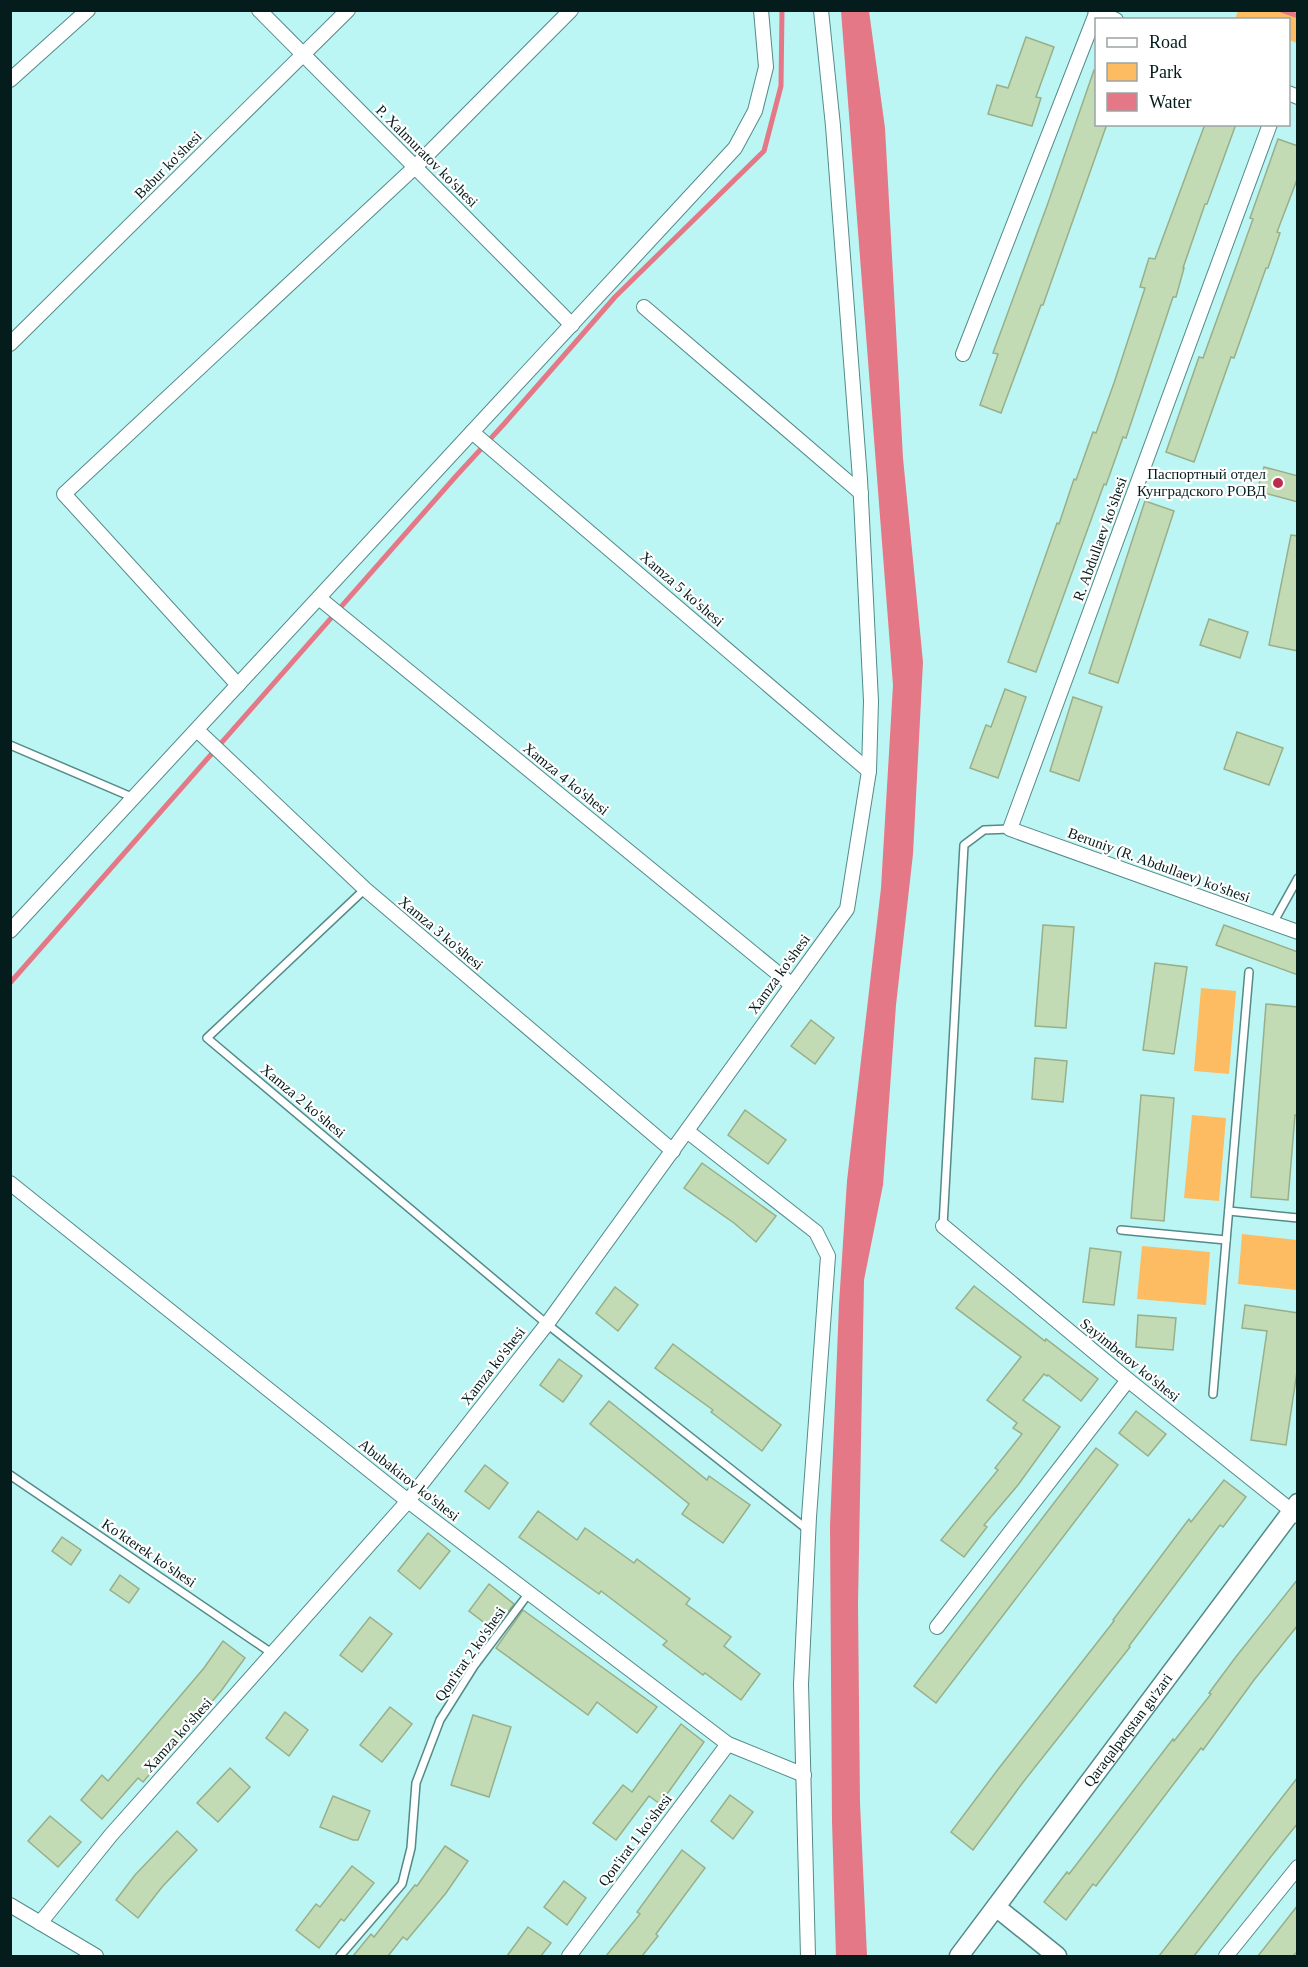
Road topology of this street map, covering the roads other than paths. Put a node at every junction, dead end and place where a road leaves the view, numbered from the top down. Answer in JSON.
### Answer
{"nodes":[{"id":1,"x":88,"y":10,"type":"edge"},
{"id":2,"x":259,"y":10,"type":"edge"},
{"id":3,"x":348,"y":10,"type":"edge"},
{"id":4,"x":571,"y":10,"type":"edge"},
{"id":5,"x":761,"y":10,"type":"edge"},
{"id":6,"x":821,"y":10,"type":"edge"},
{"id":7,"x":1096,"y":11,"type":"edge"},
{"id":8,"x":1112,"y":18,"type":"edge"},
{"id":9,"x":303,"y":55,"type":"junction"},
{"id":10,"x":10,"y":80,"type":"edge"},
{"id":11,"x":1269,"y":126,"type":"edge"},
{"id":12,"x":415,"y":167,"type":"junction"},
{"id":13,"x":644,"y":307,"type":"dead end"},
{"id":14,"x":572,"y":325,"type":"junction"},
{"id":15,"x":10,"y":344,"type":"edge"},
{"id":16,"x":963,"y":354,"type":"dead end"},
{"id":17,"x":472,"y":432,"type":"junction"},
{"id":18,"x":861,"y":493,"type":"junction"},
{"id":19,"x":319,"y":598,"type":"junction"},
{"id":20,"x":238,"y":685,"type":"junction"},
{"id":21,"x":197,"y":730,"type":"junction"},
{"id":22,"x":10,"y":745,"type":"edge"},
{"id":23,"x":869,"y":771,"type":"junction"},
{"id":24,"x":134,"y":798,"type":"junction"},
{"id":25,"x":1010,"y":830,"type":"junction"},
{"id":26,"x":1298,"y":879,"type":"edge"},
{"id":27,"x":365,"y":889,"type":"junction"},
{"id":28,"x":1273,"y":923,"type":"junction"},
{"id":29,"x":10,"y":931,"type":"edge"},
{"id":30,"x":1298,"y":932,"type":"edge"},
{"id":31,"x":1249,"y":972,"type":"dead end"},
{"id":32,"x":792,"y":985,"type":"junction"},
{"id":33,"x":687,"y":1131,"type":"junction"},
{"id":34,"x":673,"y":1151,"type":"junction"},
{"id":35,"x":10,"y":1183,"type":"edge"},
{"id":36,"x":1229,"y":1212,"type":"junction"},
{"id":37,"x":1298,"y":1218,"type":"edge"},
{"id":38,"x":944,"y":1226,"type":"joint"},
{"id":39,"x":1121,"y":1230,"type":"dead end"},
{"id":40,"x":1226,"y":1240,"type":"junction"},
{"id":41,"x":547,"y":1324,"type":"junction"},
{"id":42,"x":1128,"y":1380,"type":"junction"},
{"id":43,"x":1213,"y":1394,"type":"dead end"},
{"id":44,"x":10,"y":1475,"type":"edge"},
{"id":45,"x":408,"y":1501,"type":"junction"},
{"id":46,"x":1295,"y":1510,"type":"edge"},
{"id":47,"x":808,"y":1531,"type":"junction"},
{"id":48,"x":530,"y":1593,"type":"junction"},
{"id":49,"x":937,"y":1627,"type":"dead end"},
{"id":50,"x":273,"y":1654,"type":"junction"},
{"id":51,"x":728,"y":1744,"type":"junction"},
{"id":52,"x":804,"y":1775,"type":"junction"},
{"id":53,"x":1298,"y":1867,"type":"edge"},
{"id":54,"x":10,"y":1905,"type":"edge"},
{"id":55,"x":996,"y":1908,"type":"junction"},
{"id":56,"x":40,"y":1923,"type":"junction"},
{"id":57,"x":96,"y":1956,"type":"edge"},
{"id":58,"x":340,"y":1956,"type":"edge"},
{"id":59,"x":569,"y":1956,"type":"edge"},
{"id":60,"x":808,"y":1956,"type":"edge"},
{"id":61,"x":959,"y":1956,"type":"edge"},
{"id":62,"x":1057,"y":1956,"type":"edge"},
{"id":63,"x":1226,"y":1956,"type":"edge"}],
"edges":[{"from":1,"to":10,"type":"street"},
{"from":2,"to":9,"type":"street","name":"P. Xalmuratov ko'shesi"},
{"from":3,"to":9,"type":"street","name":"Babur ko'shesi"},
{"from":4,"to":12,"type":"street"},
{"from":5,"to":14,"type":"street"},
{"from":6,"to":18,"type":"street","name":"Xamza ko'shesi"},
{"from":7,"to":8,"type":"street"},
{"from":7,"to":16,"type":"street"},
{"from":9,"to":12,"type":"street","name":"P. Xalmuratov ko'shesi"},
{"from":9,"to":15,"type":"street","name":"Babur ko'shesi"},
{"from":11,"to":25,"type":"street","name":"R. Abdullaev ko'shesi"},
{"from":12,"to":14,"type":"street","name":"P. Xalmuratov ko'shesi"},
{"from":12,"to":20,"type":"street"},
{"from":13,"to":18,"type":"street"},
{"from":14,"to":17,"type":"street"},
{"from":17,"to":19,"type":"street"},
{"from":17,"to":23,"type":"street","name":"Xamza 5 ko'shesi"},
{"from":18,"to":23,"type":"street","name":"Xamza ko'shesi"},
{"from":19,"to":20,"type":"street"},
{"from":19,"to":32,"type":"street","name":"Xamza 4 ko'shesi"},
{"from":20,"to":21,"type":"street"},
{"from":21,"to":24,"type":"street"},
{"from":21,"to":27,"type":"street","name":"Xamza 3 ko'shesi"},
{"from":22,"to":24,"type":"lane"},
{"from":23,"to":32,"type":"street","name":"Xamza ko'shesi"},
{"from":24,"to":29,"type":"street"},
{"from":25,"to":28,"type":"street","name":"Beruniy (R. Abdullaev) ko'shesi"},
{"from":25,"to":38,"type":"lane"},
{"from":26,"to":28,"type":"lane"},
{"from":27,"to":34,"type":"street","name":"Xamza 3 ko'shesi"},
{"from":27,"to":41,"type":"lane","name":"Xamza 2 ko'shesi"},
{"from":28,"to":30,"type":"street","name":"Beruniy (R. Abdullaev) ko'shesi"},
{"from":31,"to":36,"type":"lane"},
{"from":32,"to":33,"type":"street","name":"Xamza ko'shesi"},
{"from":33,"to":34,"type":"street","name":"Xamza ko'shesi"},
{"from":33,"to":47,"type":"street"},
{"from":34,"to":41,"type":"street","name":"Xamza ko'shesi"},
{"from":35,"to":45,"type":"street","name":"Abubakirov ko'shesi"},
{"from":36,"to":37,"type":"lane"},
{"from":36,"to":40,"type":"lane"},
{"from":38,"to":42,"type":"street","name":"Sayimbetov ko'shesi"},
{"from":39,"to":40,"type":"lane"},
{"from":40,"to":43,"type":"lane"},
{"from":41,"to":45,"type":"street","name":"Xamza ko'shesi"},
{"from":41,"to":47,"type":"lane"},
{"from":42,"to":46,"type":"street","name":"Sayimbetov ko'shesi"},
{"from":42,"to":49,"type":"street"},
{"from":44,"to":50,"type":"lane","name":"Ko'kterek ko'shesi"},
{"from":45,"to":48,"type":"street","name":"Abubakirov ko'shesi"},
{"from":45,"to":50,"type":"street","name":"Xamza ko'shesi"},
{"from":46,"to":55,"type":"street","name":"Qaraqalpaqstan gu'zari"},
{"from":47,"to":52,"type":"street"},
{"from":48,"to":51,"type":"street","name":"Abubakirov ko'shesi"},
{"from":48,"to":58,"type":"lane","name":"Qon'irat 2 ko'shesi"},
{"from":50,"to":56,"type":"street","name":"Xamza ko'shesi"},
{"from":51,"to":52,"type":"street","name":"Abubakirov ko'shesi"},
{"from":51,"to":59,"type":"street","name":"Qon'irat 1 ko'shesi"},
{"from":52,"to":60,"type":"street"},
{"from":53,"to":63,"type":"street"},
{"from":54,"to":56,"type":"street"},
{"from":55,"to":61,"type":"street","name":"Qaraqalpaqstan gu'zari"},
{"from":55,"to":62,"type":"street"},
{"from":56,"to":57,"type":"street"}]}
